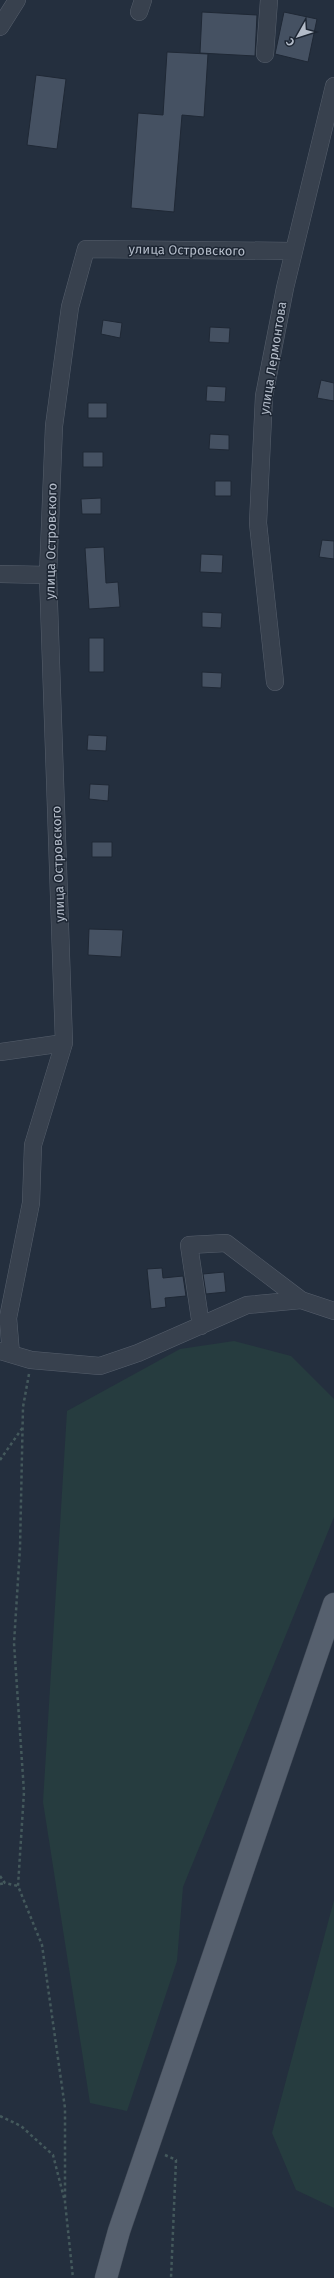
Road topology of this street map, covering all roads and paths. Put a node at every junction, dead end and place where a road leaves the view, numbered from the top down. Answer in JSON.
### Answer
{"nodes":[{"id":1,"x":17,"y":0,"type":"edge"},
{"id":2,"x":269,"y":0,"type":"edge"},
{"id":3,"x":0,"y":27,"type":"edge"},
{"id":4,"x":265,"y":54,"type":"dead end"},
{"id":5,"x":334,"y":86,"type":"edge"},
{"id":6,"x":294,"y":251,"type":"junction"},
{"id":7,"x":0,"y":574,"type":"edge"},
{"id":8,"x":48,"y":575,"type":"junction"},
{"id":9,"x":275,"y":682,"type":"dead end"},
{"id":10,"x":64,"y":1043,"type":"junction"},
{"id":11,"x":0,"y":1052,"type":"edge"},
{"id":12,"x":301,"y":1300,"type":"junction"},
{"id":13,"x":334,"y":1311,"type":"edge"},
{"id":14,"x":201,"y":1326,"type":"junction"},
{"id":15,"x":5,"y":1353,"type":"edge"},
{"id":16,"x":31,"y":1360,"type":"junction"},
{"id":17,"x":23,"y":1426,"type":"junction"},
{"id":18,"x":0,"y":1460,"type":"edge"},
{"id":19,"x":334,"y":1604,"type":"edge"},
{"id":20,"x":0,"y":1876,"type":"edge"},
{"id":21,"x":5,"y":1883,"type":"junction"},
{"id":22,"x":0,"y":1884,"type":"edge"},
{"id":23,"x":18,"y":1886,"type":"junction"},
{"id":24,"x":0,"y":2116,"type":"edge"},
{"id":25,"x":148,"y":2148,"type":"junction"},
{"id":26,"x":65,"y":2202,"type":"junction"},
{"id":27,"x":73,"y":2278,"type":"edge"},
{"id":28,"x":106,"y":2278,"type":"edge"},
{"id":29,"x":171,"y":2278,"type":"edge"}],
"edges":[{"from":1,"to":3,"type":"street"},
{"from":2,"to":4,"type":"street"},
{"from":5,"to":6,"type":"street","name":"улица Лермонтова"},
{"from":6,"to":8,"type":"street","name":"улица Островского"},
{"from":6,"to":9,"type":"street","name":"улица Лермонтова"},
{"from":7,"to":8,"type":"street"},
{"from":8,"to":10,"type":"street","name":"улица Островского"},
{"from":10,"to":11,"type":"street"},
{"from":10,"to":15,"type":"street","name":"улица Островского"},
{"from":12,"to":13,"type":"street"},
{"from":12,"to":14,"type":"street"},
{"from":12,"to":14,"type":"street"},
{"from":14,"to":16,"type":"street"},
{"from":15,"to":16,"type":"street"},
{"from":16,"to":17,"type":"path"},
{"from":17,"to":18,"type":"path"},
{"from":17,"to":23,"type":"path"},
{"from":19,"to":25,"type":"main road"},
{"from":20,"to":21,"type":"path"},
{"from":21,"to":22,"type":"path"},
{"from":21,"to":23,"type":"path"},
{"from":23,"to":26,"type":"path"},
{"from":24,"to":26,"type":"path"},
{"from":25,"to":28,"type":"main road"},
{"from":25,"to":29,"type":"path"},
{"from":26,"to":27,"type":"path"}]}
